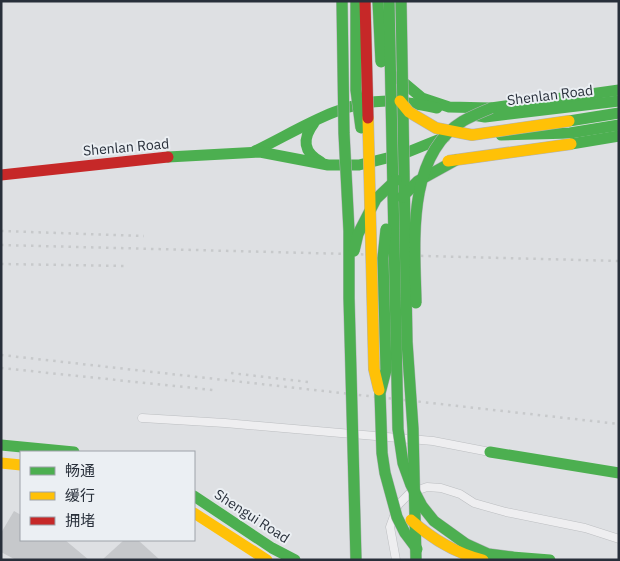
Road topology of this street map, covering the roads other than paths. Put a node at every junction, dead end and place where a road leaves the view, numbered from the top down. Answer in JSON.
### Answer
{"nodes":[{"id":1,"x":342,"y":1,"type":"edge"},
{"id":2,"x":356,"y":1,"type":"edge"},
{"id":3,"x":366,"y":1,"type":"edge"},
{"id":4,"x":378,"y":1,"type":"edge"},
{"id":5,"x":389,"y":1,"type":"edge"},
{"id":6,"x":401,"y":1,"type":"edge"},
{"id":7,"x":619,"y":90,"type":"edge"},
{"id":8,"x":619,"y":101,"type":"edge"},
{"id":9,"x":410,"y":103,"type":"junction"},
{"id":10,"x":488,"y":112,"type":"junction"},
{"id":11,"x":619,"y":113,"type":"edge"},
{"id":12,"x":316,"y":122,"type":"junction"},
{"id":13,"x":619,"y":124,"type":"edge"},
{"id":14,"x":570,"y":133,"type":"junction"},
{"id":15,"x":472,"y":135,"type":"junction"},
{"id":16,"x":619,"y":136,"type":"edge"},
{"id":17,"x":422,"y":148,"type":"junction"},
{"id":18,"x":519,"y":150,"type":"junction"},
{"id":19,"x":253,"y":152,"type":"junction"},
{"id":20,"x":456,"y":160,"type":"junction"},
{"id":21,"x":327,"y":165,"type":"junction"},
{"id":22,"x":1,"y":175,"type":"edge"},
{"id":23,"x":370,"y":193,"type":"junction"},
{"id":24,"x":349,"y":298,"type":"junction"},
{"id":25,"x":380,"y":393,"type":"junction"},
{"id":26,"x":142,"y":418,"type":"dead end"},
{"id":27,"x":413,"y":429,"type":"junction"},
{"id":28,"x":1,"y":445,"type":"edge"},
{"id":29,"x":64,"y":451,"type":"edge"},
{"id":30,"x":490,"y":452,"type":"joint"},
{"id":31,"x":1,"y":463,"type":"edge"},
{"id":32,"x":20,"y":465,"type":"edge"},
{"id":33,"x":619,"y":473,"type":"edge"},
{"id":34,"x":390,"y":495,"type":"junction"},
{"id":35,"x":195,"y":497,"type":"edge"},
{"id":36,"x":195,"y":514,"type":"edge"},
{"id":37,"x":619,"y":539,"type":"edge"},
{"id":38,"x":267,"y":560,"type":"edge"},
{"id":39,"x":295,"y":560,"type":"edge"},
{"id":40,"x":356,"y":560,"type":"edge"},
{"id":41,"x":396,"y":560,"type":"edge"},
{"id":42,"x":416,"y":560,"type":"edge"},
{"id":43,"x":425,"y":560,"type":"edge"},
{"id":44,"x":483,"y":560,"type":"edge"},
{"id":45,"x":550,"y":560,"type":"edge"}],
"edges":[{"from":1,"to":24,"type":"main road","bridge":true},
{"from":2,"to":23,"type":"main road","bridge":true},
{"from":3,"to":10,"type":"main road","bridge":true},
{"from":3,"to":23,"type":"main road","bridge":true},
{"from":4,"to":15,"type":"main road","bridge":true},
{"from":5,"to":45,"type":"main road","bridge":true},
{"from":6,"to":27,"type":"main road","bridge":true},
{"from":7,"to":10,"type":"main road"},
{"from":8,"to":10,"type":"main road","name":"Shenlan Road"},
{"from":9,"to":10,"type":"main road","name":"Shenlan Road"},
{"from":9,"to":12,"type":"main road","name":"Shenlan Road"},
{"from":9,"to":17,"type":"main road"},
{"from":10,"to":17,"type":"main road","name":"Shenlan Road"},
{"from":10,"to":27,"type":"main road","bridge":true},
{"from":11,"to":15,"type":"main road","bridge":true},
{"from":12,"to":19,"type":"main road","name":"Shenlan Road"},
{"from":12,"to":21,"type":"main road"},
{"from":13,"to":14,"type":"main road"},
{"from":14,"to":15,"type":"main road","bridge":true},
{"from":14,"to":18,"type":"main road","bridge":true},
{"from":16,"to":18,"type":"main road","bridge":true},
{"from":17,"to":21,"type":"main road","name":"Shenlan Road"},
{"from":18,"to":20,"type":"main road","bridge":true},
{"from":19,"to":21,"type":"main road","name":"Shenlan Road"},
{"from":19,"to":22,"type":"main road","name":"Shenlan Road"},
{"from":20,"to":24,"type":"main road","bridge":true},
{"from":20,"to":25,"type":"main road","bridge":true},
{"from":23,"to":25,"type":"main road","bridge":true},
{"from":24,"to":40,"type":"main road","bridge":true},
{"from":25,"to":34,"type":"main road","bridge":true},
{"from":26,"to":30,"type":"street"},
{"from":27,"to":42,"type":"main road","bridge":true},
{"from":28,"to":29,"type":"main road"},
{"from":30,"to":33,"type":"main road"},
{"from":31,"to":32,"type":"main road"},
{"from":34,"to":43,"type":"main road","bridge":true},
{"from":34,"to":44,"type":"main road","bridge":true},
{"from":35,"to":39,"type":"main road","name":"Shengui Road"},
{"from":36,"to":38,"type":"main road","name":"Shengui Road"},
{"from":37,"to":41,"type":"street"}]}
